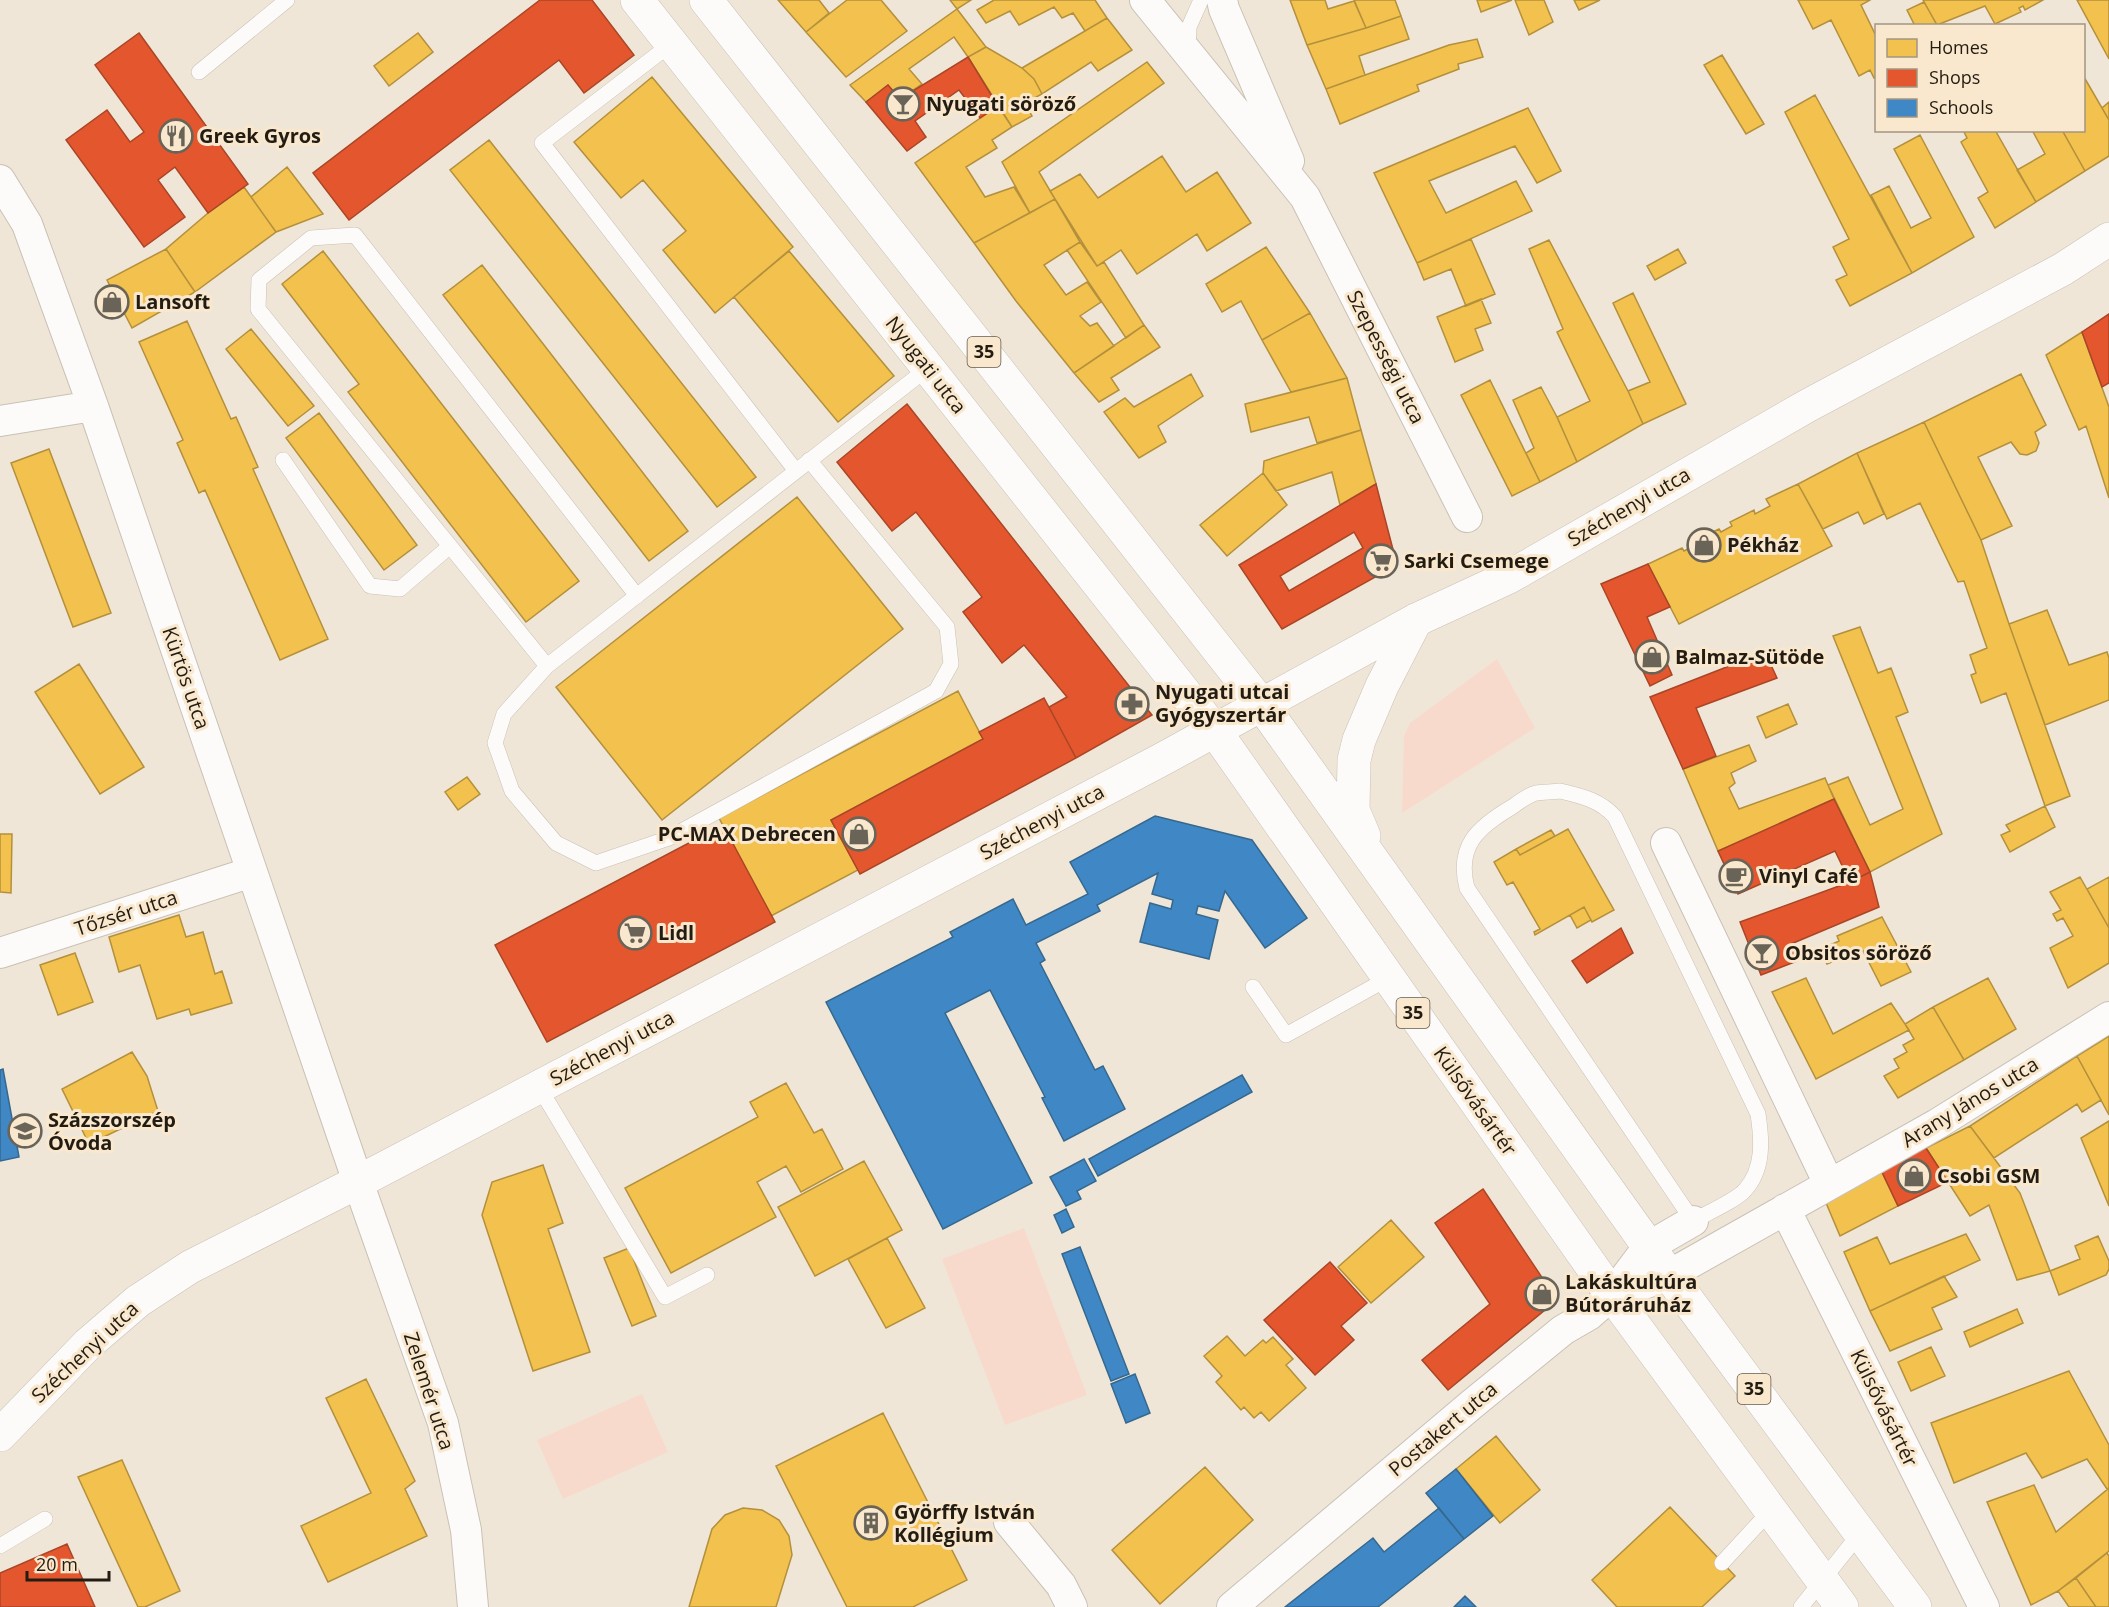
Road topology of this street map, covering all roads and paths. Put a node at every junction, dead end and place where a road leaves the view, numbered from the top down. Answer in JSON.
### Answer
{"nodes":[{"id":1,"x":637,"y":0,"type":"edge"},
{"id":2,"x":706,"y":0,"type":"edge"},
{"id":3,"x":1145,"y":0,"type":"edge"},
{"id":4,"x":1201,"y":0,"type":"edge"},
{"id":5,"x":1222,"y":0,"type":"edge"},
{"id":6,"x":280,"y":2,"type":"edge"},
{"id":7,"x":672,"y":44,"type":"junction"},
{"id":8,"x":1188,"y":51,"type":"junction"},
{"id":9,"x":199,"y":72,"type":"dead end"},
{"id":10,"x":0,"y":180,"type":"edge"},
{"id":11,"x":1305,"y":197,"type":"junction"},
{"id":12,"x":2109,"y":239,"type":"edge"},
{"id":13,"x":928,"y":368,"type":"junction"},
{"id":14,"x":93,"y":406,"type":"junction"},
{"id":15,"x":0,"y":421,"type":"edge"},
{"id":16,"x":283,"y":460,"type":"dead end"},
{"id":17,"x":809,"y":460,"type":"junction"},
{"id":18,"x":796,"y":471,"type":"junction"},
{"id":19,"x":1467,"y":517,"type":"dead end"},
{"id":20,"x":450,"y":546,"type":"junction"},
{"id":21,"x":637,"y":596,"type":"junction"},
{"id":22,"x":1416,"y":620,"type":"junction"},
{"id":23,"x":547,"y":666,"type":"junction"},
{"id":24,"x":1261,"y":704,"type":"junction"},
{"id":25,"x":1215,"y":731,"type":"junction"},
{"id":26,"x":1666,"y":843,"type":"dead end"},
{"id":27,"x":1378,"y":868,"type":"junction"},
{"id":28,"x":252,"y":872,"type":"junction"},
{"id":29,"x":0,"y":953,"type":"edge"},
{"id":30,"x":1389,"y":978,"type":"junction"},
{"id":31,"x":1253,"y":987,"type":"dead end"},
{"id":32,"x":2109,"y":1017,"type":"edge"},
{"id":33,"x":539,"y":1087,"type":"junction"},
{"id":34,"x":358,"y":1182,"type":"junction"},
{"id":35,"x":1829,"y":1184,"type":"junction"},
{"id":36,"x":1696,"y":1209,"type":"junction"},
{"id":37,"x":1785,"y":1209,"type":"junction"},
{"id":38,"x":1648,"y":1247,"type":"junction"},
{"id":39,"x":707,"y":1275,"type":"dead end"},
{"id":40,"x":1669,"y":1275,"type":"junction"},
{"id":41,"x":1612,"y":1295,"type":"junction"},
{"id":42,"x":0,"y":1435,"type":"edge"},
{"id":43,"x":1771,"y":1510,"type":"junction"},
{"id":44,"x":45,"y":1519,"type":"dead end"},
{"id":45,"x":1009,"y":1521,"type":"dead end"},
{"id":46,"x":1861,"y":1532,"type":"junction"},
{"id":47,"x":0,"y":1546,"type":"edge"},
{"id":48,"x":1722,"y":1563,"type":"dead end"},
{"id":49,"x":1822,"y":1580,"type":"junction"},
{"id":50,"x":473,"y":1607,"type":"edge"},
{"id":51,"x":1072,"y":1607,"type":"edge"},
{"id":52,"x":1232,"y":1607,"type":"edge"},
{"id":53,"x":1801,"y":1607,"type":"edge"},
{"id":54,"x":1842,"y":1607,"type":"edge"},
{"id":55,"x":1916,"y":1607,"type":"edge"},
{"id":56,"x":1984,"y":1607,"type":"edge"}],
"edges":[{"from":1,"to":7,"type":"main road","name":"Nyugati utca","number":"35"},
{"from":2,"to":24,"type":"main road","number":"35"},
{"from":3,"to":8,"type":"street","name":"Szepességi utca"},
{"from":4,"to":8,"type":"lane"},
{"from":5,"to":11,"type":"street","name":"Szepességi utca"},
{"from":6,"to":9,"type":"lane"},
{"from":7,"to":13,"type":"main road","name":"Nyugati utca","number":"35"},
{"from":7,"to":18,"type":"lane"},
{"from":8,"to":11,"type":"street","name":"Szepességi utca"},
{"from":10,"to":14,"type":"street","name":"Kürtös utca"},
{"from":11,"to":19,"type":"street","name":"Szepességi utca"},
{"from":12,"to":22,"type":"main road","name":"Széchenyi utca"},
{"from":13,"to":17,"type":"lane"},
{"from":13,"to":25,"type":"main road","name":"Nyugati utca","number":"35"},
{"from":14,"to":15,"type":"street"},
{"from":14,"to":28,"type":"street","name":"Kürtös utca"},
{"from":16,"to":20,"type":"lane"},
{"from":17,"to":18,"type":"lane"},
{"from":17,"to":23,"type":"lane"},
{"from":18,"to":21,"type":"lane"},
{"from":20,"to":21,"type":"lane"},
{"from":20,"to":23,"type":"lane"},
{"from":21,"to":23,"type":"lane"},
{"from":22,"to":24,"type":"main road","name":"Széchenyi utca"},
{"from":22,"to":27,"type":"main road"},
{"from":24,"to":25,"type":"main road","name":"Széchenyi utca"},
{"from":24,"to":27,"type":"main road","number":"35"},
{"from":25,"to":30,"type":"main road","name":"Külsővásártér","number":"35"},
{"from":25,"to":33,"type":"main road","name":"Széchenyi utca"},
{"from":26,"to":35,"type":"street"},
{"from":27,"to":38,"type":"main road","number":"35"},
{"from":28,"to":29,"type":"street","name":"Tőzsér utca"},
{"from":28,"to":34,"type":"street","name":"Kürtös utca"},
{"from":30,"to":31,"type":"lane"},
{"from":30,"to":41,"type":"main road","name":"Külsővásártér","number":"35"},
{"from":32,"to":35,"type":"street","name":"Arany János utca"},
{"from":33,"to":34,"type":"main road","name":"Széchenyi utca"},
{"from":33,"to":39,"type":"lane"},
{"from":34,"to":42,"type":"main road","name":"Széchenyi utca"},
{"from":34,"to":50,"type":"street","name":"Zelemér utca"},
{"from":35,"to":37,"type":"street"},
{"from":36,"to":36,"type":"lane"},
{"from":36,"to":38,"type":"street"},
{"from":37,"to":40,"type":"street"},
{"from":37,"to":56,"type":"street","name":"Külsővásártér"},
{"from":38,"to":40,"type":"main road","number":"35"},
{"from":38,"to":41,"type":"street"},
{"from":40,"to":41,"type":"street","name":"Postakert utca"},
{"from":40,"to":46,"type":"main road","number":"35"},
{"from":41,"to":43,"type":"main road","name":"Külsővásártér","number":"35"},
{"from":41,"to":52,"type":"street","name":"Postakert utca"},
{"from":43,"to":48,"type":"lane"},
{"from":43,"to":49,"type":"main road","name":"Külsővásártér","number":"35"},
{"from":44,"to":47,"type":"lane"},
{"from":45,"to":51,"type":"street"},
{"from":46,"to":49,"type":"lane"},
{"from":46,"to":55,"type":"main road","number":"35"},
{"from":49,"to":53,"type":"lane"},
{"from":49,"to":54,"type":"main road","name":"Külsővásártér","number":"35"}]}
